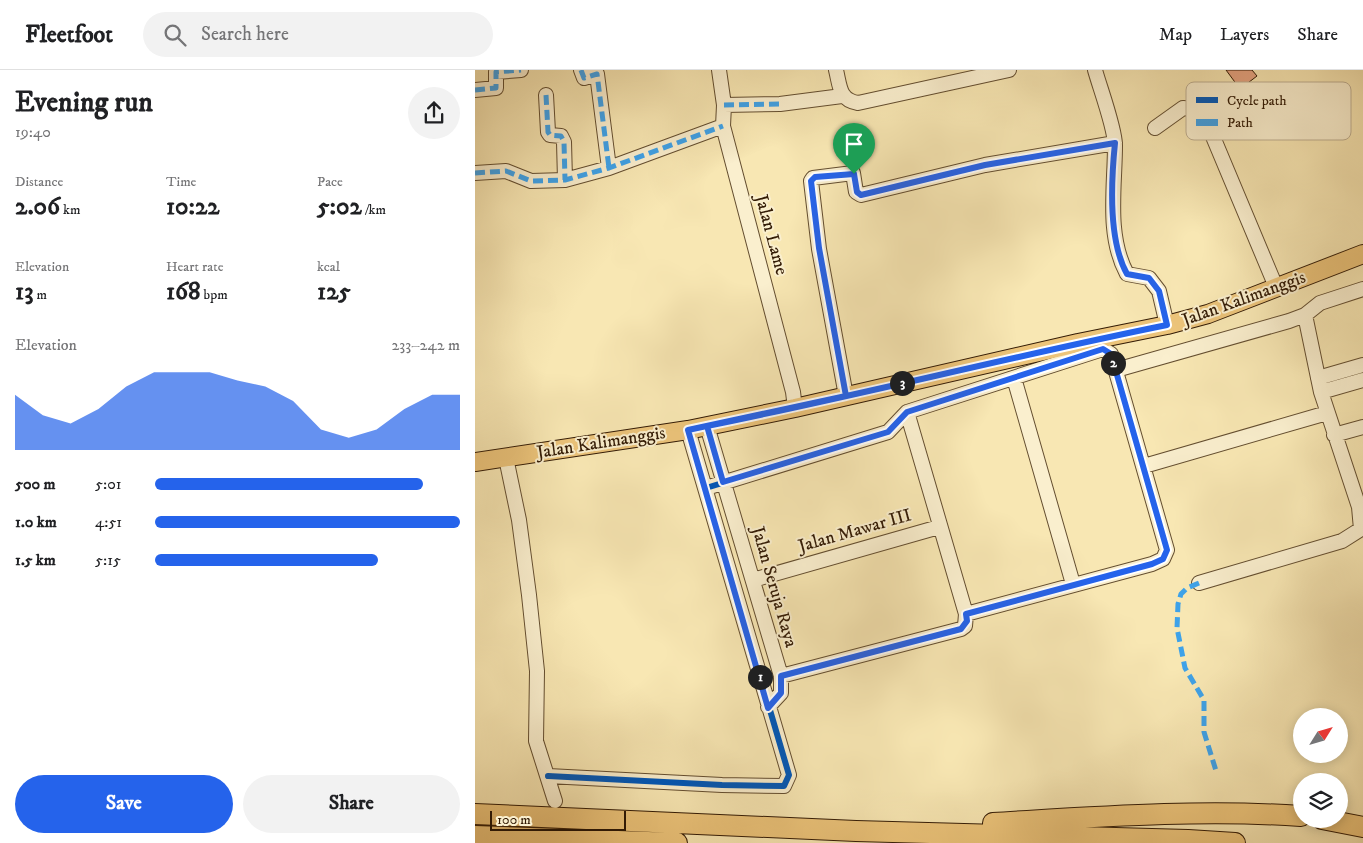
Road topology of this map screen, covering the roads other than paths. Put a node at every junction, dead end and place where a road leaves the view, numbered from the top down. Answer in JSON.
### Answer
{"nodes":[{"id":1,"x":521,"y":70,"type":"edge"},
{"id":2,"x":581,"y":70,"type":"edge"},
{"id":3,"x":719,"y":70,"type":"edge"},
{"id":4,"x":836,"y":70,"type":"edge"},
{"id":5,"x":1009,"y":70,"type":"edge"},
{"id":6,"x":1095,"y":70,"type":"edge"},
{"id":7,"x":475,"y":90,"type":"edge"},
{"id":8,"x":546,"y":95,"type":"dead end"},
{"id":9,"x":842,"y":96,"type":"junction"},
{"id":10,"x":724,"y":106,"type":"junction"},
{"id":11,"x":1186,"y":108,"type":"edge"},
{"id":12,"x":723,"y":126,"type":"junction"},
{"id":13,"x":1155,"y":128,"type":"dead end"},
{"id":14,"x":1215,"y":140,"type":"edge"},
{"id":15,"x":1115,"y":143,"type":"junction"},
{"id":16,"x":609,"y":168,"type":"junction"},
{"id":17,"x":475,"y":173,"type":"edge"},
{"id":18,"x":565,"y":180,"type":"junction"},
{"id":19,"x":1363,"y":254,"type":"edge"},
{"id":20,"x":1276,"y":287,"type":"junction"},
{"id":21,"x":1363,"y":289,"type":"edge"},
{"id":22,"x":1305,"y":314,"type":"junction"},
{"id":23,"x":1167,"y":325,"type":"junction"},
{"id":24,"x":1363,"y":365,"type":"edge"},
{"id":25,"x":1116,"y":370,"type":"junction"},
{"id":26,"x":1014,"y":378,"type":"junction"},
{"id":27,"x":1363,"y":380,"type":"edge"},
{"id":28,"x":1320,"y":385,"type":"junction"},
{"id":29,"x":846,"y":396,"type":"junction"},
{"id":30,"x":795,"y":408,"type":"junction"},
{"id":31,"x":907,"y":412,"type":"junction"},
{"id":32,"x":1327,"y":414,"type":"junction"},
{"id":33,"x":707,"y":426,"type":"junction"},
{"id":34,"x":1363,"y":427,"type":"edge"},
{"id":35,"x":688,"y":430,"type":"junction"},
{"id":36,"x":1334,"y":435,"type":"junction"},
{"id":37,"x":507,"y":458,"type":"junction"},
{"id":38,"x":475,"y":462,"type":"edge"},
{"id":39,"x":1144,"y":466,"type":"junction"},
{"id":40,"x":723,"y":482,"type":"junction"},
{"id":41,"x":1357,"y":486,"type":"edge"},
{"id":42,"x":706,"y":488,"type":"junction"},
{"id":43,"x":939,"y":527,"type":"junction"},
{"id":44,"x":753,"y":580,"type":"junction"},
{"id":45,"x":1199,"y":583,"type":"dead end"},
{"id":46,"x":1073,"y":584,"type":"junction"},
{"id":47,"x":966,"y":614,"type":"junction"},
{"id":48,"x":769,"y":637,"type":"junction"},
{"id":49,"x":751,"y":644,"type":"junction"},
{"id":50,"x":781,"y":676,"type":"junction"},
{"id":51,"x":768,"y":708,"type":"junction"},
{"id":52,"x":548,"y":776,"type":"junction"},
{"id":53,"x":555,"y":801,"type":"dead end"},
{"id":54,"x":475,"y":814,"type":"edge"},
{"id":55,"x":1293,"y":816,"type":"edge"},
{"id":56,"x":1348,"y":824,"type":"edge"},
{"id":57,"x":1363,"y":827,"type":"edge"},
{"id":58,"x":856,"y":830,"type":"junction"},
{"id":59,"x":475,"y":836,"type":"edge"},
{"id":60,"x":677,"y":843,"type":"edge"},
{"id":61,"x":1235,"y":843,"type":"edge"}],
"edges":[{"from":1,"to":7,"type":"street"},
{"from":2,"to":16,"type":"street"},
{"from":3,"to":10,"type":"street","name":"Jalan Lame"},
{"from":4,"to":9,"type":"street"},
{"from":5,"to":9,"type":"street"},
{"from":6,"to":15,"type":"street"},
{"from":8,"to":18,"type":"street"},
{"from":9,"to":10,"type":"street"},
{"from":10,"to":12,"type":"street","name":"Jalan Lame"},
{"from":11,"to":13,"type":"street"},
{"from":12,"to":16,"type":"street"},
{"from":12,"to":30,"type":"street","name":"Jalan Lame"},
{"from":14,"to":20,"type":"street"},
{"from":15,"to":23,"type":"street"},
{"from":15,"to":29,"type":"street"},
{"from":16,"to":18,"type":"street"},
{"from":17,"to":18,"type":"street"},
{"from":19,"to":20,"type":"main road","name":"Jalan Kalimanggis"},
{"from":20,"to":23,"type":"main road","name":"Jalan Kalimanggis"},
{"from":21,"to":22,"type":"street"},
{"from":22,"to":25,"type":"street"},
{"from":22,"to":28,"type":"street"},
{"from":23,"to":29,"type":"main road","name":"Jalan Kalimanggis"},
{"from":24,"to":28,"type":"street"},
{"from":25,"to":26,"type":"street"},
{"from":25,"to":39,"type":"street"},
{"from":26,"to":31,"type":"street"},
{"from":26,"to":46,"type":"street"},
{"from":27,"to":28,"type":"street"},
{"from":28,"to":32,"type":"street"},
{"from":29,"to":30,"type":"main road","name":"Jalan Kalimanggis"},
{"from":30,"to":33,"type":"main road","name":"Jalan Kalimanggis"},
{"from":31,"to":40,"type":"street"},
{"from":31,"to":43,"type":"street"},
{"from":32,"to":36,"type":"street"},
{"from":32,"to":39,"type":"street"},
{"from":33,"to":35,"type":"main road","name":"Jalan Kalimanggis"},
{"from":33,"to":40,"type":"street","name":"Jalan Seruja Raya"},
{"from":34,"to":36,"type":"street"},
{"from":35,"to":37,"type":"main road","name":"Jalan Kalimanggis"},
{"from":35,"to":42,"type":"street"},
{"from":36,"to":41,"type":"street"},
{"from":37,"to":38,"type":"main road","name":"Jalan Kalimanggis"},
{"from":37,"to":52,"type":"street"},
{"from":39,"to":46,"type":"street"},
{"from":40,"to":42,"type":"street"},
{"from":40,"to":44,"type":"street","name":"Jalan Seruja Raya"},
{"from":41,"to":45,"type":"street"},
{"from":42,"to":49,"type":"street"},
{"from":43,"to":44,"type":"street","name":"Jalan Mawar III"},
{"from":43,"to":47,"type":"street"},
{"from":44,"to":48,"type":"street","name":"Jalan Seruja Raya"},
{"from":46,"to":47,"type":"street"},
{"from":47,"to":50,"type":"street"},
{"from":48,"to":49,"type":"street"},
{"from":48,"to":50,"type":"street","name":"Jalan Seruja Raya"},
{"from":49,"to":51,"type":"street"},
{"from":50,"to":51,"type":"street","name":"Jalan Seruja Raya"},
{"from":51,"to":52,"type":"street"},
{"from":52,"to":53,"type":"street"},
{"from":54,"to":58,"type":"highway"},
{"from":55,"to":58,"type":"highway"},
{"from":56,"to":57,"type":"highway"},
{"from":58,"to":61,"type":"highway"},
{"from":59,"to":60,"type":"highway"}]}
